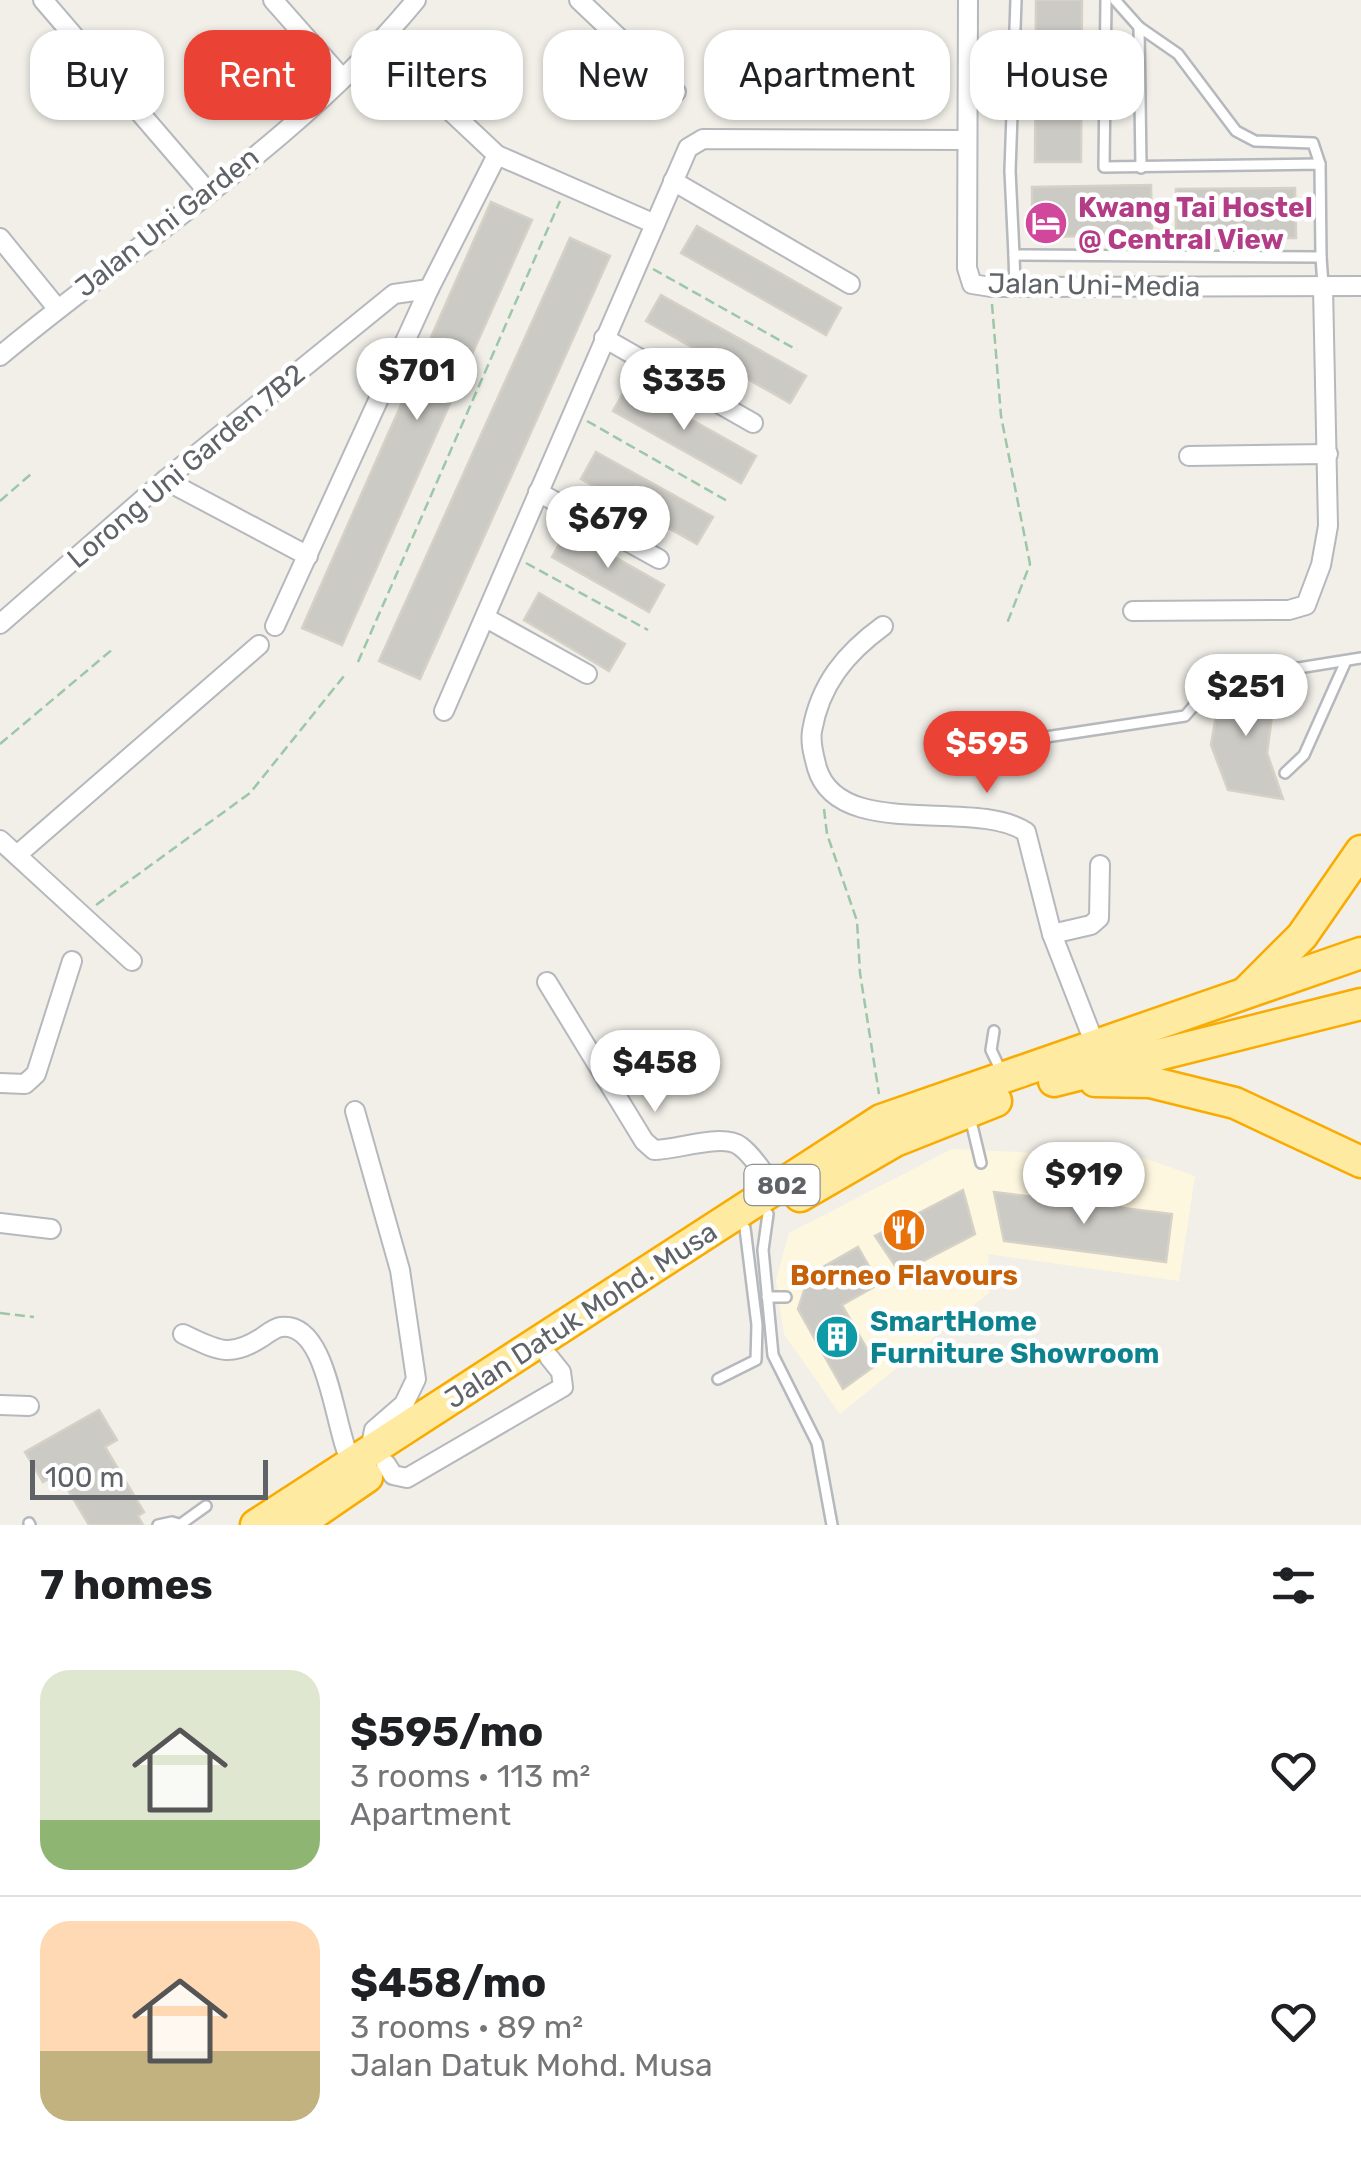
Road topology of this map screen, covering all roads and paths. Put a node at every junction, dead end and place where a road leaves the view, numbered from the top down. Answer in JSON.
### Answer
{"nodes":[{"id":1,"x":43,"y":0,"type":"edge"},
{"id":2,"x":273,"y":0,"type":"edge"},
{"id":3,"x":416,"y":0,"type":"edge"},
{"id":4,"x":579,"y":0,"type":"edge"},
{"id":5,"x":968,"y":0,"type":"edge"},
{"id":6,"x":1016,"y":0,"type":"edge"},
{"id":7,"x":1106,"y":0,"type":"edge"},
{"id":8,"x":1115,"y":0,"type":"edge"},
{"id":9,"x":1139,"y":27,"type":"junction"},
{"id":10,"x":391,"y":30,"type":"edge"},
{"id":11,"x":611,"y":30,"type":"edge"},
{"id":12,"x":351,"y":70,"type":"edge"},
{"id":13,"x":342,"y":78,"type":"junction"},
{"id":14,"x":460,"y":120,"type":"edge"},
{"id":15,"x":966,"y":140,"type":"junction"},
{"id":16,"x":497,"y":155,"type":"junction"},
{"id":17,"x":1320,"y":164,"type":"junction"},
{"id":18,"x":1141,"y":168,"type":"junction"},
{"id":19,"x":673,"y":181,"type":"junction"},
{"id":20,"x":567,"y":186,"type":"junction"},
{"id":21,"x":210,"y":193,"type":"junction"},
{"id":22,"x":655,"y":224,"type":"junction"},
{"id":23,"x":0,"y":238,"type":"edge"},
{"id":24,"x":1014,"y":256,"type":"junction"},
{"id":25,"x":1321,"y":257,"type":"junction"},
{"id":26,"x":639,"y":261,"type":"junction"},
{"id":27,"x":850,"y":284,"type":"dead end"},
{"id":28,"x":1361,"y":286,"type":"edge"},
{"id":29,"x":992,"y":287,"type":"junction"},
{"id":30,"x":1015,"y":287,"type":"junction"},
{"id":31,"x":1323,"y":287,"type":"junction"},
{"id":32,"x":429,"y":289,"type":"junction"},
{"id":33,"x":57,"y":308,"type":"junction"},
{"id":34,"x":604,"y":338,"type":"junction"},
{"id":35,"x":797,"y":350,"type":"dead end"},
{"id":36,"x":0,"y":356,"type":"edge"},
{"id":37,"x":572,"y":412,"type":"junction"},
{"id":38,"x":753,"y":423,"type":"dead end"},
{"id":39,"x":1328,"y":454,"type":"junction"},
{"id":40,"x":1190,"y":456,"type":"dead end"},
{"id":41,"x":31,"y":474,"type":"dead end"},
{"id":42,"x":165,"y":480,"type":"junction"},
{"id":43,"x":538,"y":492,"type":"junction"},
{"id":44,"x":0,"y":501,"type":"edge"},
{"id":45,"x":730,"y":502,"type":"dead end"},
{"id":46,"x":512,"y":555,"type":"junction"},
{"id":47,"x":308,"y":556,"type":"junction"},
{"id":48,"x":659,"y":559,"type":"dead end"},
{"id":49,"x":1133,"y":611,"type":"dead end"},
{"id":50,"x":486,"y":618,"type":"junction"},
{"id":51,"x":0,"y":624,"type":"edge"},
{"id":52,"x":274,"y":626,"type":"dead end"},
{"id":53,"x":884,"y":626,"type":"dead end"},
{"id":54,"x":1006,"y":626,"type":"dead end"},
{"id":55,"x":648,"y":630,"type":"dead end"},
{"id":56,"x":259,"y":646,"type":"dead end"},
{"id":57,"x":114,"y":648,"type":"dead end"},
{"id":58,"x":1361,"y":658,"type":"edge"},
{"id":59,"x":1346,"y":661,"type":"junction"},
{"id":60,"x":358,"y":662,"type":"dead end"},
{"id":61,"x":587,"y":674,"type":"dead end"},
{"id":62,"x":344,"y":676,"type":"dead end"},
{"id":63,"x":444,"y":711,"type":"dead end"},
{"id":64,"x":1046,"y":737,"type":"dead end"},
{"id":65,"x":0,"y":744,"type":"edge"},
{"id":66,"x":1285,"y":773,"type":"dead end"},
{"id":67,"x":820,"y":776,"type":"junction"},
{"id":68,"x":0,"y":840,"type":"edge"},
{"id":69,"x":1361,"y":852,"type":"edge"},
{"id":70,"x":17,"y":855,"type":"junction"},
{"id":71,"x":1100,"y":865,"type":"dead end"},
{"id":72,"x":83,"y":915,"type":"junction"},
{"id":73,"x":1052,"y":934,"type":"junction"},
{"id":74,"x":1361,"y":954,"type":"edge"},
{"id":75,"x":72,"y":961,"type":"dead end"},
{"id":76,"x":132,"y":961,"type":"dead end"},
{"id":77,"x":547,"y":982,"type":"dead end"},
{"id":78,"x":1245,"y":994,"type":"junction"},
{"id":79,"x":1361,"y":1004,"type":"edge"},
{"id":80,"x":994,"y":1031,"type":"dead end"},
{"id":81,"x":1096,"y":1047,"type":"junction"},
{"id":82,"x":1005,"y":1078,"type":"junction"},
{"id":83,"x":1056,"y":1080,"type":"junction"},
{"id":84,"x":0,"y":1084,"type":"edge"},
{"id":85,"x":969,"y":1110,"type":"junction"},
{"id":86,"x":356,"y":1111,"type":"dead end"},
{"id":87,"x":881,"y":1120,"type":"junction"},
{"id":88,"x":1361,"y":1162,"type":"edge"},
{"id":89,"x":980,"y":1163,"type":"dead end"},
{"id":90,"x":763,"y":1211,"type":"junction"},
{"id":91,"x":0,"y":1223,"type":"edge"},
{"id":92,"x":51,"y":1229,"type":"dead end"},
{"id":93,"x":786,"y":1296,"type":"dead end"},
{"id":94,"x":767,"y":1297,"type":"junction"},
{"id":95,"x":0,"y":1313,"type":"edge"},
{"id":96,"x":34,"y":1317,"type":"dead end"},
{"id":97,"x":183,"y":1334,"type":"dead end"},
{"id":98,"x":718,"y":1379,"type":"dead end"},
{"id":99,"x":0,"y":1405,"type":"edge"},
{"id":100,"x":29,"y":1406,"type":"dead end"},
{"id":101,"x":372,"y":1458,"type":"junction"},
{"id":102,"x":206,"y":1506,"type":"dead end"},
{"id":103,"x":181,"y":1524,"type":"edge"},
{"id":104,"x":158,"y":1525,"type":"edge"},
{"id":105,"x":256,"y":1525,"type":"edge"},
{"id":106,"x":297,"y":1525,"type":"edge"},
{"id":107,"x":832,"y":1525,"type":"edge"}],
"edges":[{"from":1,"to":21,"type":"street"},
{"from":2,"to":13,"type":"street"},
{"from":3,"to":10,"type":"street","name":"Jalan Uni Garden"},
{"from":4,"to":11,"type":"street"},
{"from":5,"to":15,"type":"street"},
{"from":6,"to":24,"type":"lane"},
{"from":7,"to":18,"type":"lane"},
{"from":8,"to":9,"type":"lane"},
{"from":9,"to":17,"type":"lane"},
{"from":9,"to":18,"type":"lane"},
{"from":12,"to":13,"type":"street","name":"Jalan Uni Garden"},
{"from":13,"to":21,"type":"street","name":"Jalan Uni Garden"},
{"from":14,"to":16,"type":"street"},
{"from":15,"to":19,"type":"street"},
{"from":15,"to":29,"type":"street","name":"Jalan Uni-Media"},
{"from":16,"to":20,"type":"street"},
{"from":16,"to":32,"type":"street"},
{"from":17,"to":18,"type":"lane"},
{"from":17,"to":25,"type":"lane"},
{"from":19,"to":22,"type":"street"},
{"from":19,"to":27,"type":"street"},
{"from":20,"to":22,"type":"street"},
{"from":20,"to":60,"type":"path"},
{"from":21,"to":33,"type":"street","name":"Jalan Uni Garden"},
{"from":22,"to":26,"type":"street"},
{"from":23,"to":33,"type":"street"},
{"from":24,"to":25,"type":"lane"},
{"from":24,"to":30,"type":"lane"},
{"from":25,"to":31,"type":"lane"},
{"from":26,"to":34,"type":"street"},
{"from":26,"to":35,"type":"path"},
{"from":28,"to":31,"type":"street","name":"Jalan Uni-Media"},
{"from":29,"to":30,"type":"street","name":"Jalan Uni-Media"},
{"from":29,"to":54,"type":"path"},
{"from":30,"to":31,"type":"street","name":"Jalan Uni-Media"},
{"from":31,"to":39,"type":"street"},
{"from":32,"to":42,"type":"street","name":"Lorong Uni Garden 7B2"},
{"from":32,"to":47,"type":"street"},
{"from":33,"to":36,"type":"street","name":"Jalan Uni Garden"},
{"from":34,"to":37,"type":"street"},
{"from":34,"to":38,"type":"street"},
{"from":37,"to":43,"type":"street"},
{"from":37,"to":45,"type":"path"},
{"from":39,"to":40,"type":"street"},
{"from":39,"to":49,"type":"street"},
{"from":41,"to":44,"type":"path"},
{"from":42,"to":47,"type":"street"},
{"from":42,"to":51,"type":"street","name":"Lorong Uni Garden 7B2"},
{"from":43,"to":46,"type":"street"},
{"from":43,"to":48,"type":"street"},
{"from":46,"to":50,"type":"street"},
{"from":46,"to":55,"type":"path"},
{"from":47,"to":52,"type":"street"},
{"from":50,"to":61,"type":"street"},
{"from":50,"to":63,"type":"street"},
{"from":53,"to":67,"type":"street"},
{"from":56,"to":70,"type":"street"},
{"from":57,"to":65,"type":"path"},
{"from":58,"to":59,"type":"lane"},
{"from":59,"to":64,"type":"lane"},
{"from":59,"to":66,"type":"lane"},
{"from":62,"to":72,"type":"path"},
{"from":67,"to":73,"type":"street"},
{"from":67,"to":87,"type":"path"},
{"from":68,"to":70,"type":"street"},
{"from":69,"to":78,"type":"highway"},
{"from":70,"to":72,"type":"street"},
{"from":71,"to":73,"type":"street"},
{"from":72,"to":76,"type":"street"},
{"from":73,"to":81,"type":"street"},
{"from":74,"to":78,"type":"highway","name":"Jalan Datuk Mohd. Musa","number":"802"},
{"from":75,"to":84,"type":"street"},
{"from":77,"to":90,"type":"street"},
{"from":78,"to":81,"type":"highway","name":"Jalan Datuk Mohd. Musa","number":"802"},
{"from":79,"to":83,"type":"highway","name":"Jalan Datuk Mohd. Musa","number":"802"},
{"from":80,"to":82,"type":"lane"},
{"from":81,"to":82,"type":"highway","name":"Jalan Datuk Mohd. Musa","number":"802"},
{"from":82,"to":87,"type":"highway","name":"Jalan Datuk Mohd. Musa","number":"802"},
{"from":83,"to":85,"type":"highway","name":"Jalan Datuk Mohd. Musa","number":"802"},
{"from":83,"to":88,"type":"highway"},
{"from":85,"to":89,"type":"lane"},
{"from":85,"to":90,"type":"highway","name":"Jalan Datuk Mohd. Musa","number":"802"},
{"from":86,"to":101,"type":"street"},
{"from":87,"to":90,"type":"highway","name":"Jalan Datuk Mohd. Musa","number":"802"},
{"from":90,"to":94,"type":"lane"},
{"from":90,"to":98,"type":"lane"},
{"from":90,"to":101,"type":"highway","name":"Jalan Datuk Mohd. Musa","number":"802"},
{"from":90,"to":101,"type":"highway","name":"Jalan Datuk Mohd. Musa","number":"802"},
{"from":91,"to":92,"type":"street"},
{"from":93,"to":94,"type":"lane"},
{"from":94,"to":107,"type":"lane"},
{"from":95,"to":96,"type":"path"},
{"from":97,"to":101,"type":"street"},
{"from":99,"to":100,"type":"street"},
{"from":101,"to":105,"type":"highway","name":"Jalan Datuk Mohd. Musa","number":"802"},
{"from":101,"to":106,"type":"highway","name":"Jalan Datuk Mohd. Musa","number":"802"},
{"from":102,"to":103,"type":"lane"},
{"from":103,"to":104,"type":"lane"}]}
